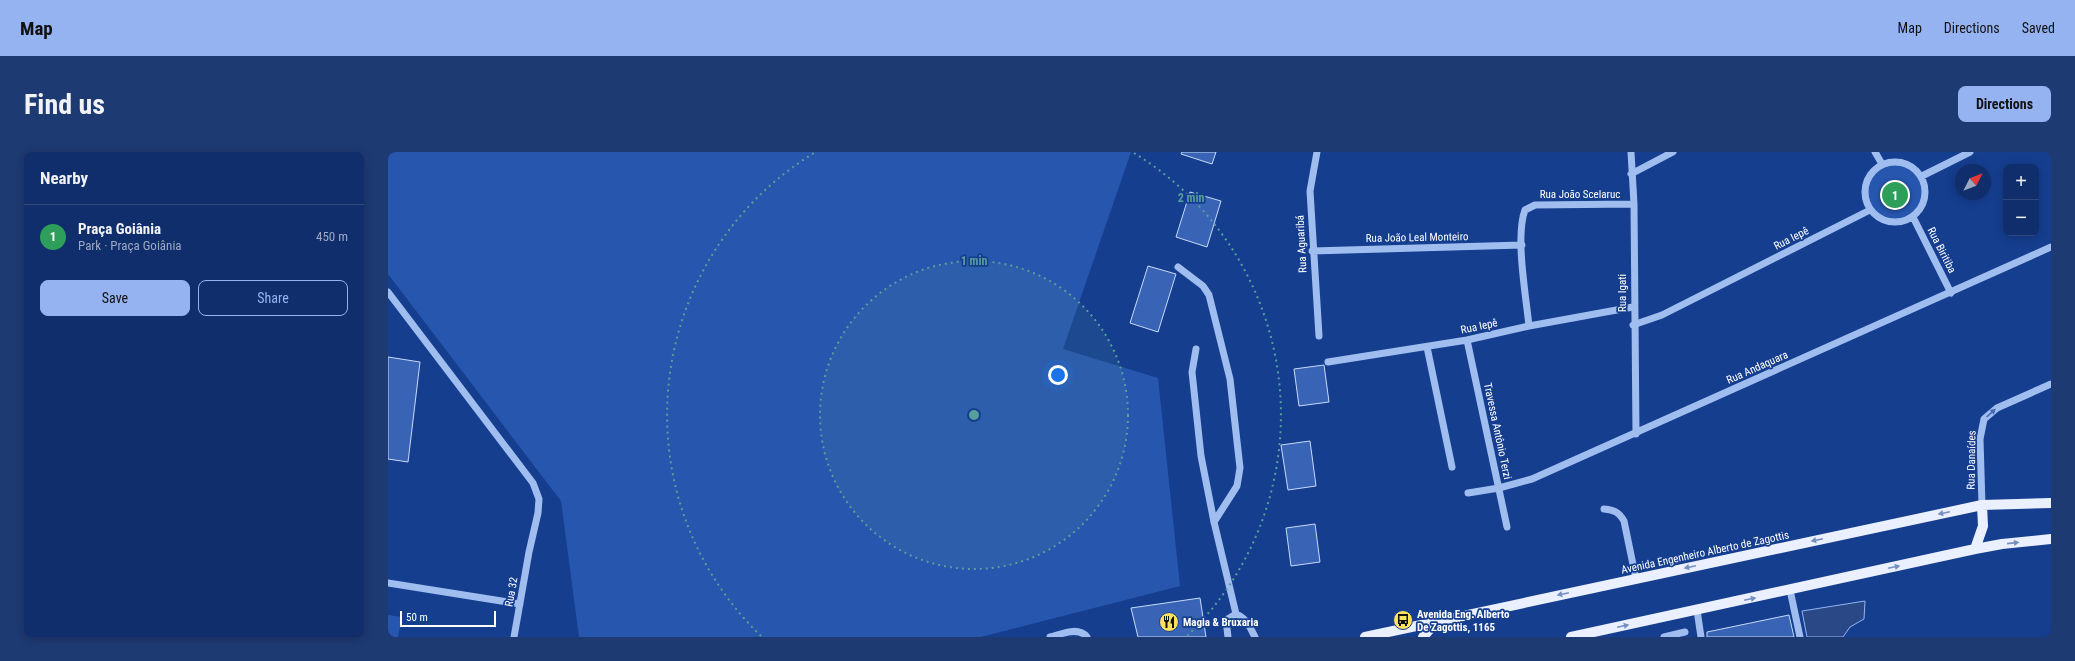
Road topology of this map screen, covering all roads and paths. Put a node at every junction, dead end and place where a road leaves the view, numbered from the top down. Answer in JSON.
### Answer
{"nodes":[{"id":1,"x":1317,"y":152,"type":"edge"},
{"id":2,"x":1631,"y":152,"type":"edge"},
{"id":3,"x":1673,"y":152,"type":"edge"},
{"id":4,"x":1875,"y":152,"type":"edge"},
{"id":5,"x":1970,"y":152,"type":"edge"},
{"id":6,"x":1882,"y":164,"type":"junction"},
{"id":7,"x":1631,"y":174,"type":"junction"},
{"id":8,"x":1922,"y":176,"type":"junction"},
{"id":9,"x":1634,"y":204,"type":"junction"},
{"id":10,"x":1870,"y":210,"type":"junction"},
{"id":11,"x":1913,"y":217,"type":"junction"},
{"id":12,"x":1522,"y":245,"type":"junction"},
{"id":13,"x":2051,"y":248,"type":"edge"},
{"id":14,"x":1312,"y":250,"type":"junction"},
{"id":15,"x":1178,"y":267,"type":"dead end"},
{"id":16,"x":388,"y":292,"type":"edge"},
{"id":17,"x":1951,"y":293,"type":"junction"},
{"id":18,"x":1633,"y":307,"type":"junction"},
{"id":19,"x":1634,"y":324,"type":"junction"},
{"id":20,"x":1529,"y":326,"type":"junction"},
{"id":21,"x":1319,"y":336,"type":"dead end"},
{"id":22,"x":1467,"y":340,"type":"junction"},
{"id":23,"x":1427,"y":347,"type":"junction"},
{"id":24,"x":1196,"y":349,"type":"dead end"},
{"id":25,"x":1328,"y":362,"type":"dead end"},
{"id":26,"x":2051,"y":384,"type":"edge"},
{"id":27,"x":1636,"y":434,"type":"junction"},
{"id":28,"x":1452,"y":467,"type":"dead end"},
{"id":29,"x":1499,"y":488,"type":"junction"},
{"id":30,"x":1468,"y":493,"type":"dead end"},
{"id":31,"x":2051,"y":503,"type":"edge"},
{"id":32,"x":1982,"y":505,"type":"junction"},
{"id":33,"x":1604,"y":510,"type":"dead end"},
{"id":34,"x":1214,"y":522,"type":"junction"},
{"id":35,"x":1507,"y":527,"type":"dead end"},
{"id":36,"x":2051,"y":539,"type":"edge"},
{"id":37,"x":1975,"y":549,"type":"junction"},
{"id":38,"x":1636,"y":579,"type":"junction"},
{"id":39,"x":388,"y":583,"type":"edge"},
{"id":40,"x":1790,"y":590,"type":"junction"},
{"id":41,"x":520,"y":604,"type":"junction"},
{"id":42,"x":1697,"y":610,"type":"junction"},
{"id":43,"x":1236,"y":614,"type":"junction"},
{"id":44,"x":1436,"y":622,"type":"junction"},
{"id":45,"x":1685,"y":632,"type":"dead end"},
{"id":46,"x":1598,"y":634,"type":"edge"},
{"id":47,"x":514,"y":637,"type":"edge"},
{"id":48,"x":1050,"y":637,"type":"edge"},
{"id":49,"x":1087,"y":637,"type":"edge"},
{"id":50,"x":1228,"y":637,"type":"edge"},
{"id":51,"x":1255,"y":637,"type":"edge"},
{"id":52,"x":1365,"y":637,"type":"edge"},
{"id":53,"x":1423,"y":637,"type":"edge"},
{"id":54,"x":1572,"y":637,"type":"edge"},
{"id":55,"x":1664,"y":637,"type":"edge"},
{"id":56,"x":1702,"y":637,"type":"edge"},
{"id":57,"x":1800,"y":637,"type":"edge"}],
"edges":[{"from":1,"to":14,"type":"street","name":"Rua Aguaribá"},
{"from":2,"to":7,"type":"street","name":"Rua Igati"},
{"from":3,"to":7,"type":"street"},
{"from":4,"to":6,"type":"street"},
{"from":5,"to":8,"type":"street"},
{"from":6,"to":8,"type":"street"},
{"from":6,"to":10,"type":"street"},
{"from":7,"to":9,"type":"street","name":"Rua Igati"},
{"from":8,"to":11,"type":"street"},
{"from":9,"to":12,"type":"street","name":"Rua João Scelaruc"},
{"from":9,"to":18,"type":"street","name":"Rua Igati"},
{"from":10,"to":11,"type":"street"},
{"from":10,"to":19,"type":"street","name":"Rua Iepê"},
{"from":11,"to":17,"type":"street","name":"Rua Biritiba"},
{"from":12,"to":14,"type":"street","name":"Rua João Leal Monteiro"},
{"from":12,"to":20,"type":"street","name":"Rua João Scelaruc"},
{"from":13,"to":17,"type":"street","name":"Rua Andaquara"},
{"from":14,"to":21,"type":"street","name":"Rua Aguaribá"},
{"from":15,"to":34,"type":"street"},
{"from":16,"to":41,"type":"street","name":"Rua 32"},
{"from":17,"to":27,"type":"street","name":"Rua Andaquara"},
{"from":18,"to":19,"type":"street","name":"Rua Igati"},
{"from":18,"to":20,"type":"street","name":"Rua Iepê"},
{"from":19,"to":27,"type":"street","name":"Rua Igati"},
{"from":20,"to":22,"type":"street","name":"Rua Iepê"},
{"from":22,"to":23,"type":"street","name":"Rua Iepê"},
{"from":22,"to":29,"type":"street","name":"Travessa Antônio Terzi"},
{"from":23,"to":25,"type":"street","name":"Rua Iepê"},
{"from":23,"to":28,"type":"street"},
{"from":24,"to":34,"type":"street"},
{"from":32,"to":26,"type":"street","name":"Rua Danaídes","one_way":true},
{"from":27,"to":29,"type":"street","name":"Rua Andaquara"},
{"from":29,"to":30,"type":"street","name":"Rua Andaquara"},
{"from":29,"to":35,"type":"street","name":"Travessa Antônio Terzi"},
{"from":31,"to":32,"type":"main road","name":"Avenida Engenheiro Alberto de Zagottis"},
{"from":32,"to":37,"type":"main road"},
{"from":32,"to":38,"type":"main road","name":"Avenida Engenheiro Alberto de Zagottis","one_way":true},
{"from":33,"to":38,"type":"street"},
{"from":34,"to":43,"type":"street"},
{"from":37,"to":36,"type":"main road","one_way":true},
{"from":40,"to":37,"type":"main road","one_way":true},
{"from":38,"to":44,"type":"main road","name":"Avenida Engenheiro Alberto de Zagottis","one_way":true},
{"from":39,"to":41,"type":"street"},
{"from":42,"to":40,"type":"main road","one_way":true},
{"from":40,"to":57,"type":"street"},
{"from":41,"to":47,"type":"street","name":"Rua 32"},
{"from":46,"to":42,"type":"main road","one_way":true},
{"from":42,"to":56,"type":"street"},
{"from":43,"to":50,"type":"street"},
{"from":43,"to":51,"type":"street"},
{"from":44,"to":52,"type":"main road","name":"Avenida Engenheiro Alberto de Zagottis"},
{"from":44,"to":53,"type":"main road"},
{"from":45,"to":55,"type":"street"},
{"from":46,"to":54,"type":"main road"},
{"from":48,"to":49,"type":"street"}]}
